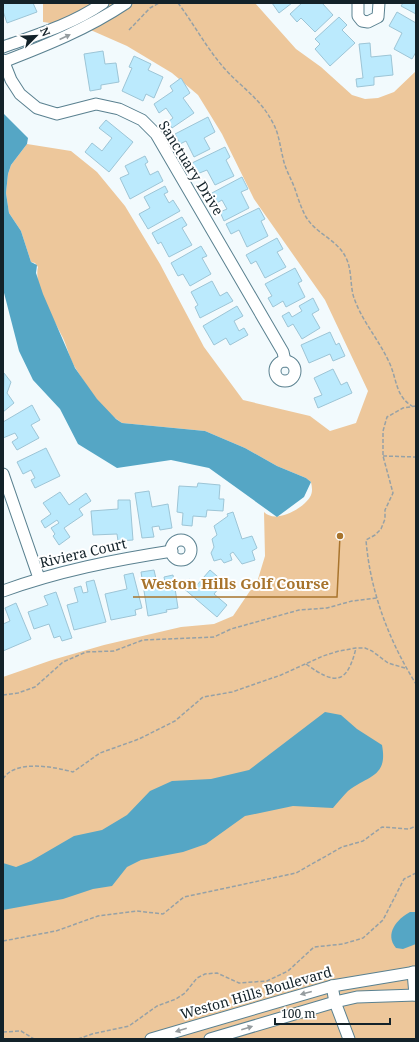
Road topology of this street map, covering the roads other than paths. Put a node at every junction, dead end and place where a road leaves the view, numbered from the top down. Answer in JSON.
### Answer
{"nodes":[{"id":1,"x":103,"y":3,"type":"edge"},
{"id":2,"x":126,"y":3,"type":"edge"},
{"id":3,"x":358,"y":3,"type":"edge"},
{"id":4,"x":379,"y":3,"type":"edge"},
{"id":5,"x":3,"y":47,"type":"edge"},
{"id":6,"x":3,"y":61,"type":"edge"},
{"id":7,"x":285,"y":361,"type":"dead end"},
{"id":8,"x":3,"y":474,"type":"edge"},
{"id":9,"x":172,"y":551,"type":"dead end"},
{"id":10,"x":39,"y":578,"type":"junction"},
{"id":11,"x":3,"y":592,"type":"edge"},
{"id":12,"x":415,"y":975,"type":"edge"},
{"id":13,"x":332,"y":986,"type":"junction"},
{"id":14,"x":415,"y":992,"type":"edge"},
{"id":15,"x":335,"y":1002,"type":"junction"},
{"id":16,"x":151,"y":1039,"type":"edge"},
{"id":17,"x":210,"y":1039,"type":"edge"},
{"id":18,"x":349,"y":1039,"type":"edge"}],
"edges":[{"from":1,"to":5,"type":"street"},
{"from":6,"to":2,"type":"street","one_way":true},
{"from":3,"to":4,"type":"street"},
{"from":6,"to":7,"type":"street","name":"Sanctuary Drive"},
{"from":8,"to":10,"type":"street"},
{"from":9,"to":10,"type":"street","name":"Riviera Court"},
{"from":10,"to":11,"type":"street","name":"Riviera Court"},
{"from":12,"to":13,"type":"street","name":"Weston Hills Boulevard"},
{"from":12,"to":14,"type":"street"},
{"from":13,"to":15,"type":"street"},
{"from":13,"to":16,"type":"street","name":"Weston Hills Boulevard","one_way":true},
{"from":14,"to":15,"type":"street"},
{"from":17,"to":15,"type":"street","one_way":true},
{"from":15,"to":18,"type":"street"}]}
